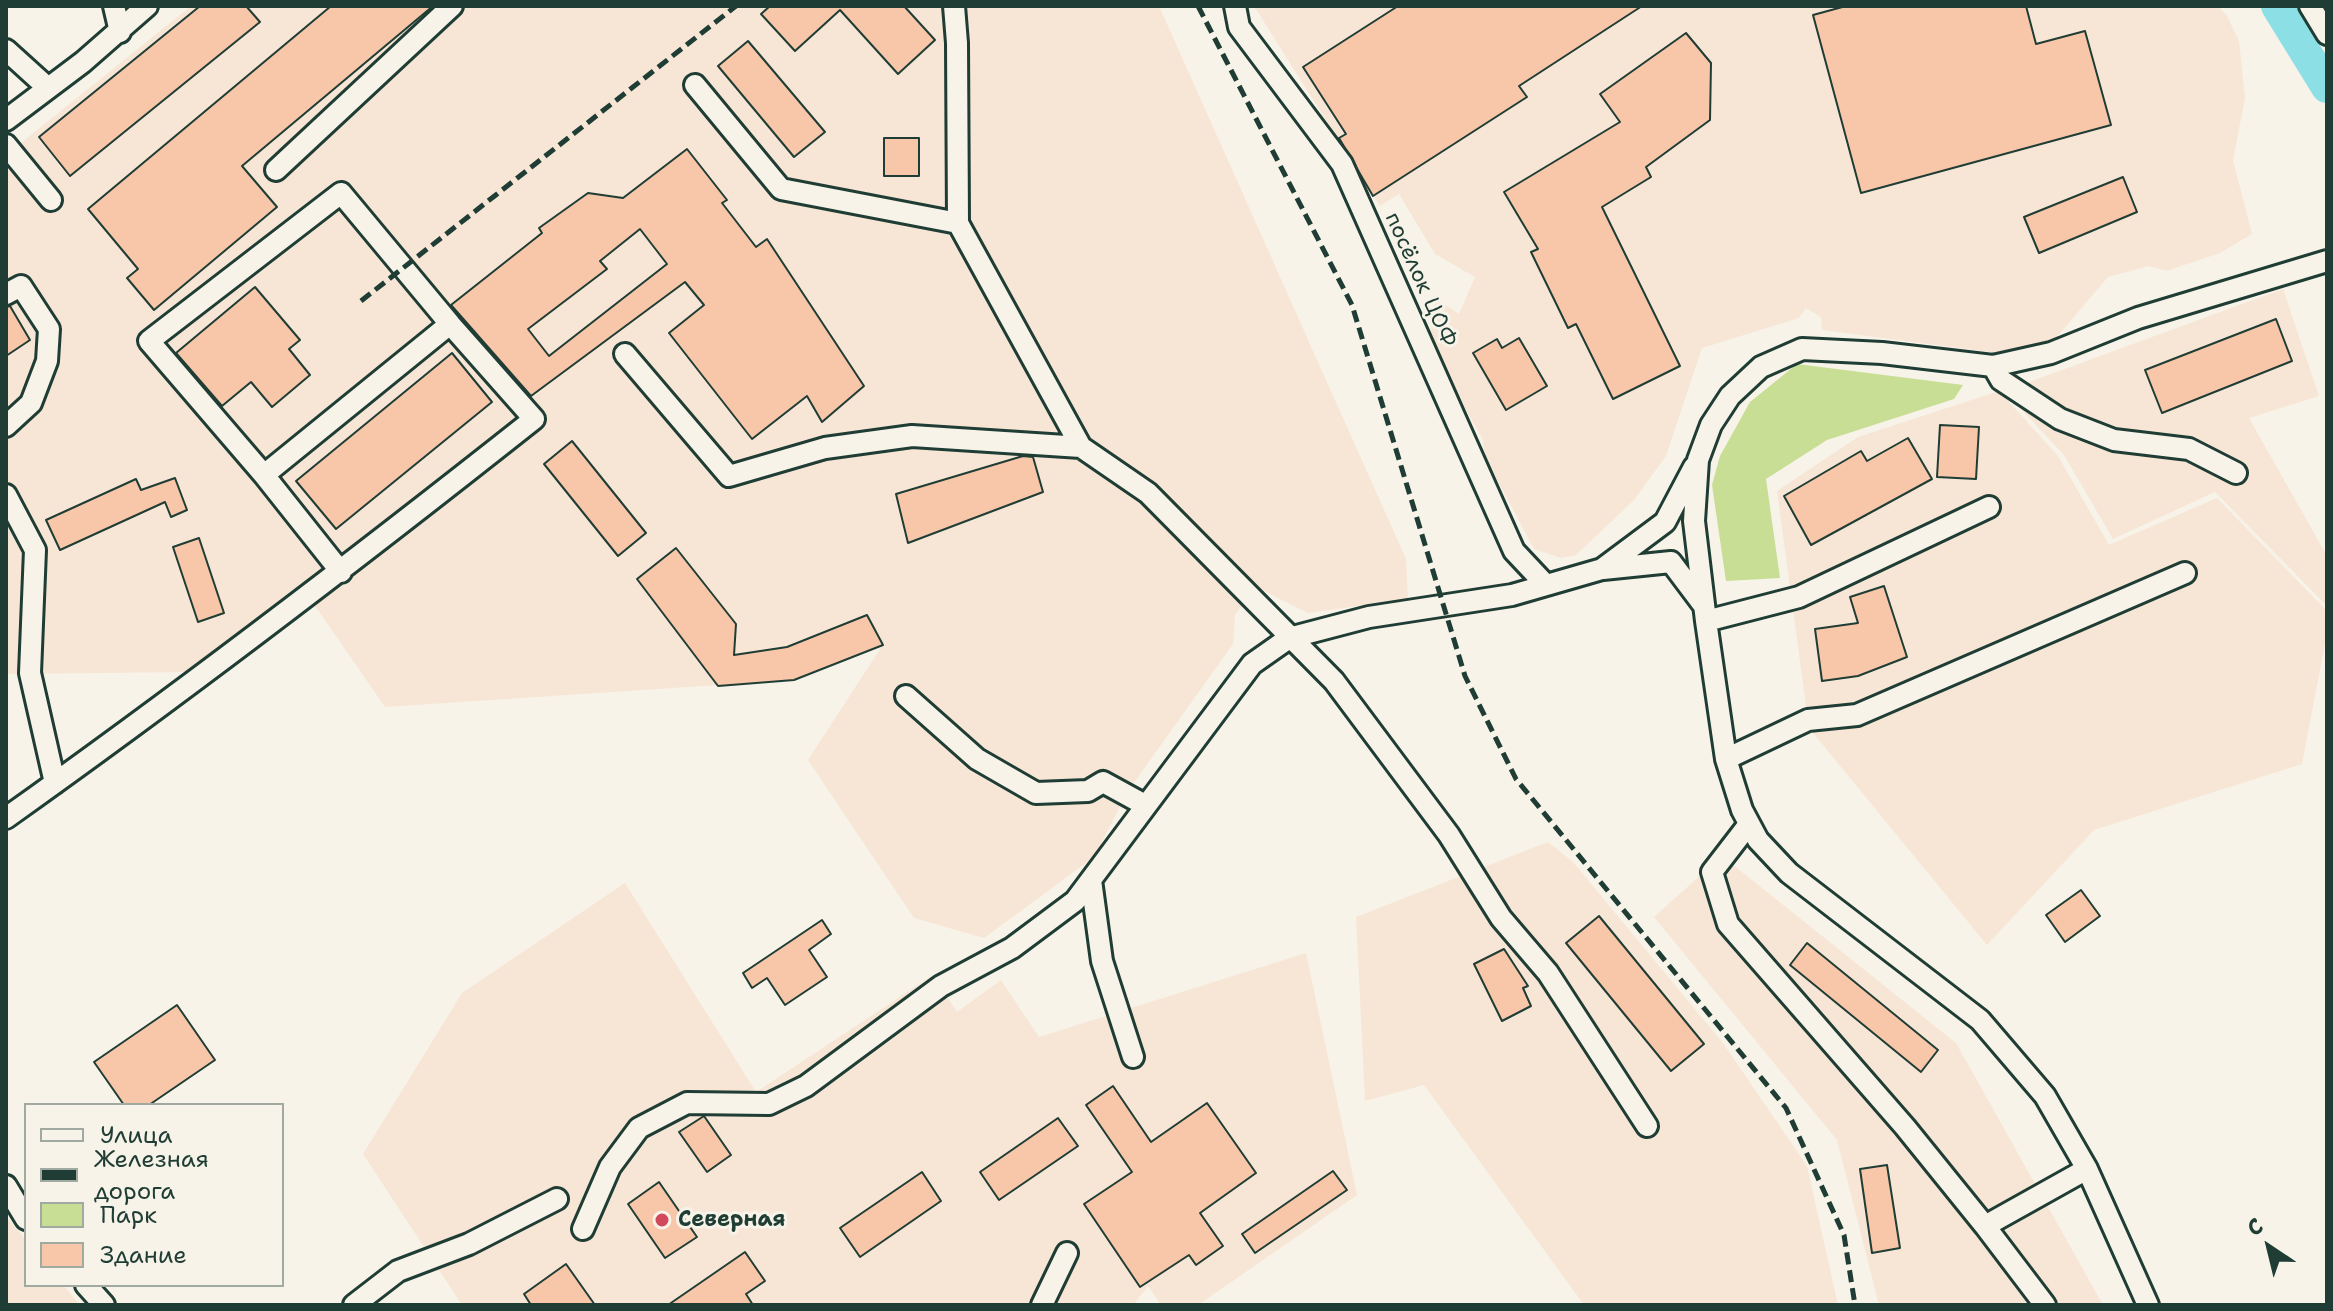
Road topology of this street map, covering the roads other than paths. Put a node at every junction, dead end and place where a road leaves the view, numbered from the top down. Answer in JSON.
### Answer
{"nodes":[{"id":1,"x":114,"y":6,"type":"edge"},
{"id":2,"x":147,"y":6,"type":"edge"},
{"id":3,"x":452,"y":6,"type":"edge"},
{"id":4,"x":954,"y":6,"type":"edge"},
{"id":5,"x":1235,"y":6,"type":"edge"},
{"id":6,"x":2310,"y":6,"type":"edge"},
{"id":7,"x":120,"y":32,"type":"junction"},
{"id":8,"x":2327,"y":34,"type":"edge"},
{"id":9,"x":6,"y":50,"type":"edge"},
{"id":10,"x":695,"y":85,"type":"dead end"},
{"id":11,"x":48,"y":88,"type":"junction"},
{"id":12,"x":6,"y":120,"type":"edge"},
{"id":13,"x":6,"y":145,"type":"edge"},
{"id":14,"x":276,"y":170,"type":"dead end"},
{"id":15,"x":51,"y":200,"type":"dead end"},
{"id":16,"x":958,"y":223,"type":"junction"},
{"id":17,"x":2327,"y":261,"type":"edge"},
{"id":18,"x":6,"y":294,"type":"edge"},
{"id":19,"x":450,"y":324,"type":"junction"},
{"id":20,"x":625,"y":354,"type":"dead end"},
{"id":21,"x":1993,"y":366,"type":"junction"},
{"id":22,"x":6,"y":426,"type":"edge"},
{"id":23,"x":1081,"y":447,"type":"junction"},
{"id":24,"x":1698,"y":460,"type":"junction"},
{"id":25,"x":2236,"y":473,"type":"dead end"},
{"id":26,"x":264,"y":475,"type":"junction"},
{"id":27,"x":6,"y":495,"type":"edge"},
{"id":28,"x":1989,"y":507,"type":"dead end"},
{"id":29,"x":1602,"y":569,"type":"junction"},
{"id":30,"x":341,"y":572,"type":"junction"},
{"id":31,"x":2185,"y":573,"type":"dead end"},
{"id":32,"x":1545,"y":584,"type":"junction"},
{"id":33,"x":1705,"y":614,"type":"junction"},
{"id":34,"x":1289,"y":638,"type":"junction"},
{"id":35,"x":906,"y":696,"type":"dead end"},
{"id":36,"x":1726,"y":759,"type":"junction"},
{"id":37,"x":55,"y":783,"type":"junction"},
{"id":38,"x":1145,"y":805,"type":"junction"},
{"id":39,"x":6,"y":818,"type":"edge"},
{"id":40,"x":1749,"y":824,"type":"junction"},
{"id":41,"x":1091,"y":880,"type":"junction"},
{"id":42,"x":1133,"y":1057,"type":"dead end"},
{"id":43,"x":1647,"y":1126,"type":"dead end"},
{"id":44,"x":2087,"y":1169,"type":"junction"},
{"id":45,"x":6,"y":1186,"type":"edge"},
{"id":46,"x":557,"y":1199,"type":"dead end"},
{"id":47,"x":24,"y":1216,"type":"edge"},
{"id":48,"x":1985,"y":1226,"type":"junction"},
{"id":49,"x":583,"y":1229,"type":"dead end"},
{"id":50,"x":1067,"y":1253,"type":"dead end"},
{"id":51,"x":88,"y":1287,"type":"edge"},
{"id":52,"x":104,"y":1305,"type":"edge"},
{"id":53,"x":354,"y":1305,"type":"edge"},
{"id":54,"x":1042,"y":1305,"type":"edge"},
{"id":55,"x":2045,"y":1305,"type":"edge"},
{"id":56,"x":2148,"y":1305,"type":"edge"}],
"edges":[{"from":1,"to":7,"type":"street"},
{"from":2,"to":7,"type":"street"},
{"from":3,"to":14,"type":"street"},
{"from":4,"to":16,"type":"street"},
{"from":5,"to":32,"type":"street","name":"посёлок ЦОФ"},
{"from":6,"to":8,"type":"street"},
{"from":7,"to":11,"type":"street"},
{"from":9,"to":11,"type":"street"},
{"from":10,"to":16,"type":"street"},
{"from":11,"to":12,"type":"street"},
{"from":13,"to":15,"type":"street"},
{"from":16,"to":23,"type":"street"},
{"from":17,"to":21,"type":"street"},
{"from":18,"to":22,"type":"street"},
{"from":19,"to":26,"type":"street"},
{"from":19,"to":26,"type":"street"},
{"from":19,"to":30,"type":"street"},
{"from":20,"to":23,"type":"street"},
{"from":21,"to":24,"type":"street"},
{"from":21,"to":25,"type":"street"},
{"from":23,"to":34,"type":"street"},
{"from":24,"to":29,"type":"street"},
{"from":24,"to":33,"type":"street"},
{"from":26,"to":30,"type":"street"},
{"from":27,"to":37,"type":"street"},
{"from":28,"to":33,"type":"street"},
{"from":29,"to":32,"type":"street"},
{"from":29,"to":33,"type":"street"},
{"from":30,"to":37,"type":"street"},
{"from":31,"to":36,"type":"street"},
{"from":32,"to":34,"type":"street"},
{"from":33,"to":36,"type":"street"},
{"from":34,"to":38,"type":"street"},
{"from":34,"to":43,"type":"street"},
{"from":35,"to":38,"type":"street"},
{"from":36,"to":40,"type":"street"},
{"from":37,"to":39,"type":"street"},
{"from":38,"to":41,"type":"street"},
{"from":40,"to":44,"type":"street"},
{"from":40,"to":48,"type":"street"},
{"from":41,"to":42,"type":"street"},
{"from":41,"to":49,"type":"street"},
{"from":44,"to":48,"type":"street"},
{"from":44,"to":56,"type":"street"},
{"from":45,"to":47,"type":"street"},
{"from":46,"to":53,"type":"street"},
{"from":48,"to":55,"type":"street"},
{"from":50,"to":54,"type":"street"},
{"from":51,"to":52,"type":"street"}]}
